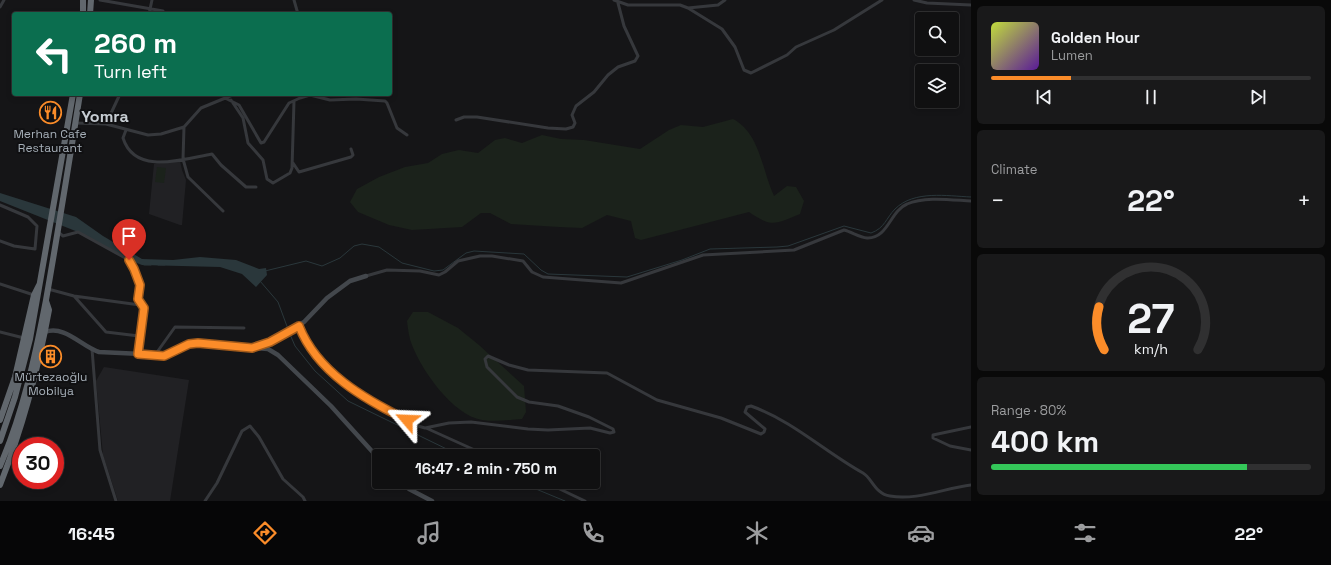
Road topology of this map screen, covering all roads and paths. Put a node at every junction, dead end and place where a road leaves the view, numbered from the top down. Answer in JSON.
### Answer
{"nodes":[{"id":1,"x":4,"y":0,"type":"edge"},
{"id":2,"x":83,"y":0,"type":"edge"},
{"id":3,"x":91,"y":0,"type":"edge"},
{"id":4,"x":100,"y":0,"type":"edge"},
{"id":5,"x":152,"y":0,"type":"edge"},
{"id":6,"x":294,"y":0,"type":"edge"},
{"id":7,"x":614,"y":0,"type":"edge"},
{"id":8,"x":725,"y":0,"type":"edge"},
{"id":9,"x":882,"y":0,"type":"edge"},
{"id":10,"x":914,"y":0,"type":"edge"},
{"id":11,"x":618,"y":3,"type":"junction"},
{"id":12,"x":971,"y":5,"type":"edge"},
{"id":13,"x":0,"y":7,"type":"edge"},
{"id":14,"x":150,"y":8,"type":"junction"},
{"id":15,"x":688,"y":8,"type":"junction"},
{"id":16,"x":163,"y":11,"type":"dead end"},
{"id":17,"x":83,"y":12,"type":"edge"},
{"id":18,"x":90,"y":12,"type":"edge"},
{"id":19,"x":149,"y":12,"type":"edge"},
{"id":20,"x":297,"y":12,"type":"edge"},
{"id":21,"x":73,"y":96,"type":"edge"},
{"id":22,"x":80,"y":96,"type":"edge"},
{"id":23,"x":119,"y":96,"type":"edge"},
{"id":24,"x":230,"y":96,"type":"edge"},
{"id":25,"x":225,"y":98,"type":"junction"},
{"id":26,"x":230,"y":100,"type":"junction"},
{"id":27,"x":294,"y":101,"type":"junction"},
{"id":28,"x":456,"y":120,"type":"dead end"},
{"id":29,"x":75,"y":123,"type":"junction"},
{"id":30,"x":106,"y":124,"type":"junction"},
{"id":31,"x":184,"y":127,"type":"junction"},
{"id":32,"x":126,"y":130,"type":"junction"},
{"id":33,"x":407,"y":135,"type":"dead end"},
{"id":34,"x":351,"y":149,"type":"dead end"},
{"id":35,"x":183,"y":159,"type":"junction"},
{"id":36,"x":293,"y":163,"type":"junction"},
{"id":37,"x":256,"y":187,"type":"dead end"},
{"id":38,"x":971,"y":201,"type":"edge"},
{"id":39,"x":0,"y":205,"type":"edge"},
{"id":40,"x":223,"y":211,"type":"dead end"},
{"id":41,"x":58,"y":231,"type":"junction"},
{"id":42,"x":0,"y":241,"type":"edge"},
{"id":43,"x":366,"y":276,"type":"joint"},
{"id":44,"x":42,"y":278,"type":"junction"},
{"id":45,"x":0,"y":284,"type":"edge"},
{"id":46,"x":48,"y":289,"type":"junction"},
{"id":47,"x":34,"y":295,"type":"junction"},
{"id":48,"x":74,"y":296,"type":"junction"},
{"id":49,"x":46,"y":300,"type":"junction"},
{"id":50,"x":140,"y":306,"type":"junction"},
{"id":51,"x":298,"y":327,"type":"junction"},
{"id":52,"x":244,"y":328,"type":"dead end"},
{"id":53,"x":0,"y":332,"type":"edge"},
{"id":54,"x":45,"y":332,"type":"junction"},
{"id":55,"x":139,"y":336,"type":"junction"},
{"id":56,"x":24,"y":338,"type":"junction"},
{"id":57,"x":252,"y":348,"type":"junction"},
{"id":58,"x":92,"y":349,"type":"junction"},
{"id":59,"x":138,"y":354,"type":"junction"},
{"id":60,"x":155,"y":355,"type":"junction"},
{"id":61,"x":0,"y":420,"type":"edge"},
{"id":62,"x":971,"y":427,"type":"edge"},
{"id":63,"x":425,"y":428,"type":"junction"},
{"id":64,"x":0,"y":441,"type":"edge"},
{"id":65,"x":472,"y":449,"type":"edge"},
{"id":66,"x":971,"y":450,"type":"edge"},
{"id":67,"x":372,"y":451,"type":"edge"},
{"id":68,"x":0,"y":466,"type":"edge"},
{"id":69,"x":971,"y":485,"type":"edge"},
{"id":70,"x":0,"y":486,"type":"edge"},
{"id":71,"x":409,"y":489,"type":"edge"},
{"id":72,"x":560,"y":489,"type":"edge"},
{"id":73,"x":116,"y":501,"type":"edge"},
{"id":74,"x":205,"y":501,"type":"edge"},
{"id":75,"x":305,"y":501,"type":"edge"},
{"id":76,"x":432,"y":501,"type":"edge"},
{"id":77,"x":585,"y":501,"type":"edge"}],
"edges":[{"from":1,"to":13,"type":"street"},
{"from":2,"to":17,"type":"highway"},
{"from":3,"to":18,"type":"highway"},
{"from":4,"to":14,"type":"street"},
{"from":5,"to":14,"type":"street"},
{"from":6,"to":20,"type":"street"},
{"from":7,"to":11,"type":"street"},
{"from":8,"to":15,"type":"street"},
{"from":9,"to":15,"type":"street"},
{"from":10,"to":12,"type":"street"},
{"from":11,"to":15,"type":"street"},
{"from":11,"to":28,"type":"street"},
{"from":14,"to":16,"type":"street"},
{"from":14,"to":19,"type":"street"},
{"from":21,"to":44,"type":"highway"},
{"from":22,"to":29,"type":"highway"},
{"from":23,"to":30,"type":"street"},
{"from":24,"to":25,"type":"street"},
{"from":25,"to":26,"type":"street"},
{"from":25,"to":31,"type":"street"},
{"from":26,"to":27,"type":"street"},
{"from":26,"to":36,"type":"street"},
{"from":27,"to":33,"type":"street"},
{"from":27,"to":36,"type":"street"},
{"from":29,"to":30,"type":"street"},
{"from":29,"to":41,"type":"highway"},
{"from":30,"to":32,"type":"street"},
{"from":31,"to":32,"type":"street"},
{"from":31,"to":35,"type":"street"},
{"from":32,"to":35,"type":"street"},
{"from":34,"to":36,"type":"street"},
{"from":35,"to":37,"type":"street"},
{"from":35,"to":40,"type":"street"},
{"from":38,"to":43,"type":"street"},
{"from":39,"to":42,"type":"street"},
{"from":41,"to":46,"type":"highway"},
{"from":41,"to":50,"type":"street"},
{"from":43,"to":51,"type":"street"},
{"from":44,"to":47,"type":"highway"},
{"from":44,"to":64,"type":"highway"},
{"from":45,"to":47,"type":"street"},
{"from":46,"to":48,"type":"street"},
{"from":46,"to":49,"type":"highway"},
{"from":47,"to":56,"type":"highway"},
{"from":48,"to":50,"type":"street"},
{"from":48,"to":55,"type":"street"},
{"from":49,"to":54,"type":"highway"},
{"from":49,"to":68,"type":"highway"},
{"from":50,"to":55,"type":"street"},
{"from":51,"to":57,"type":"street"},
{"from":51,"to":63,"type":"street"},
{"from":52,"to":60,"type":"street"},
{"from":53,"to":56,"type":"street"},
{"from":54,"to":58,"type":"street"},
{"from":54,"to":70,"type":"highway"},
{"from":55,"to":59,"type":"street"},
{"from":56,"to":61,"type":"highway"},
{"from":57,"to":60,"type":"street"},
{"from":57,"to":67,"type":"street"},
{"from":58,"to":59,"type":"street"},
{"from":58,"to":73,"type":"street"},
{"from":59,"to":60,"type":"street"},
{"from":62,"to":66,"type":"street"},
{"from":63,"to":65,"type":"street"},
{"from":63,"to":69,"type":"street"},
{"from":71,"to":76,"type":"street"},
{"from":72,"to":77,"type":"street"},
{"from":74,"to":75,"type":"street"}]}
